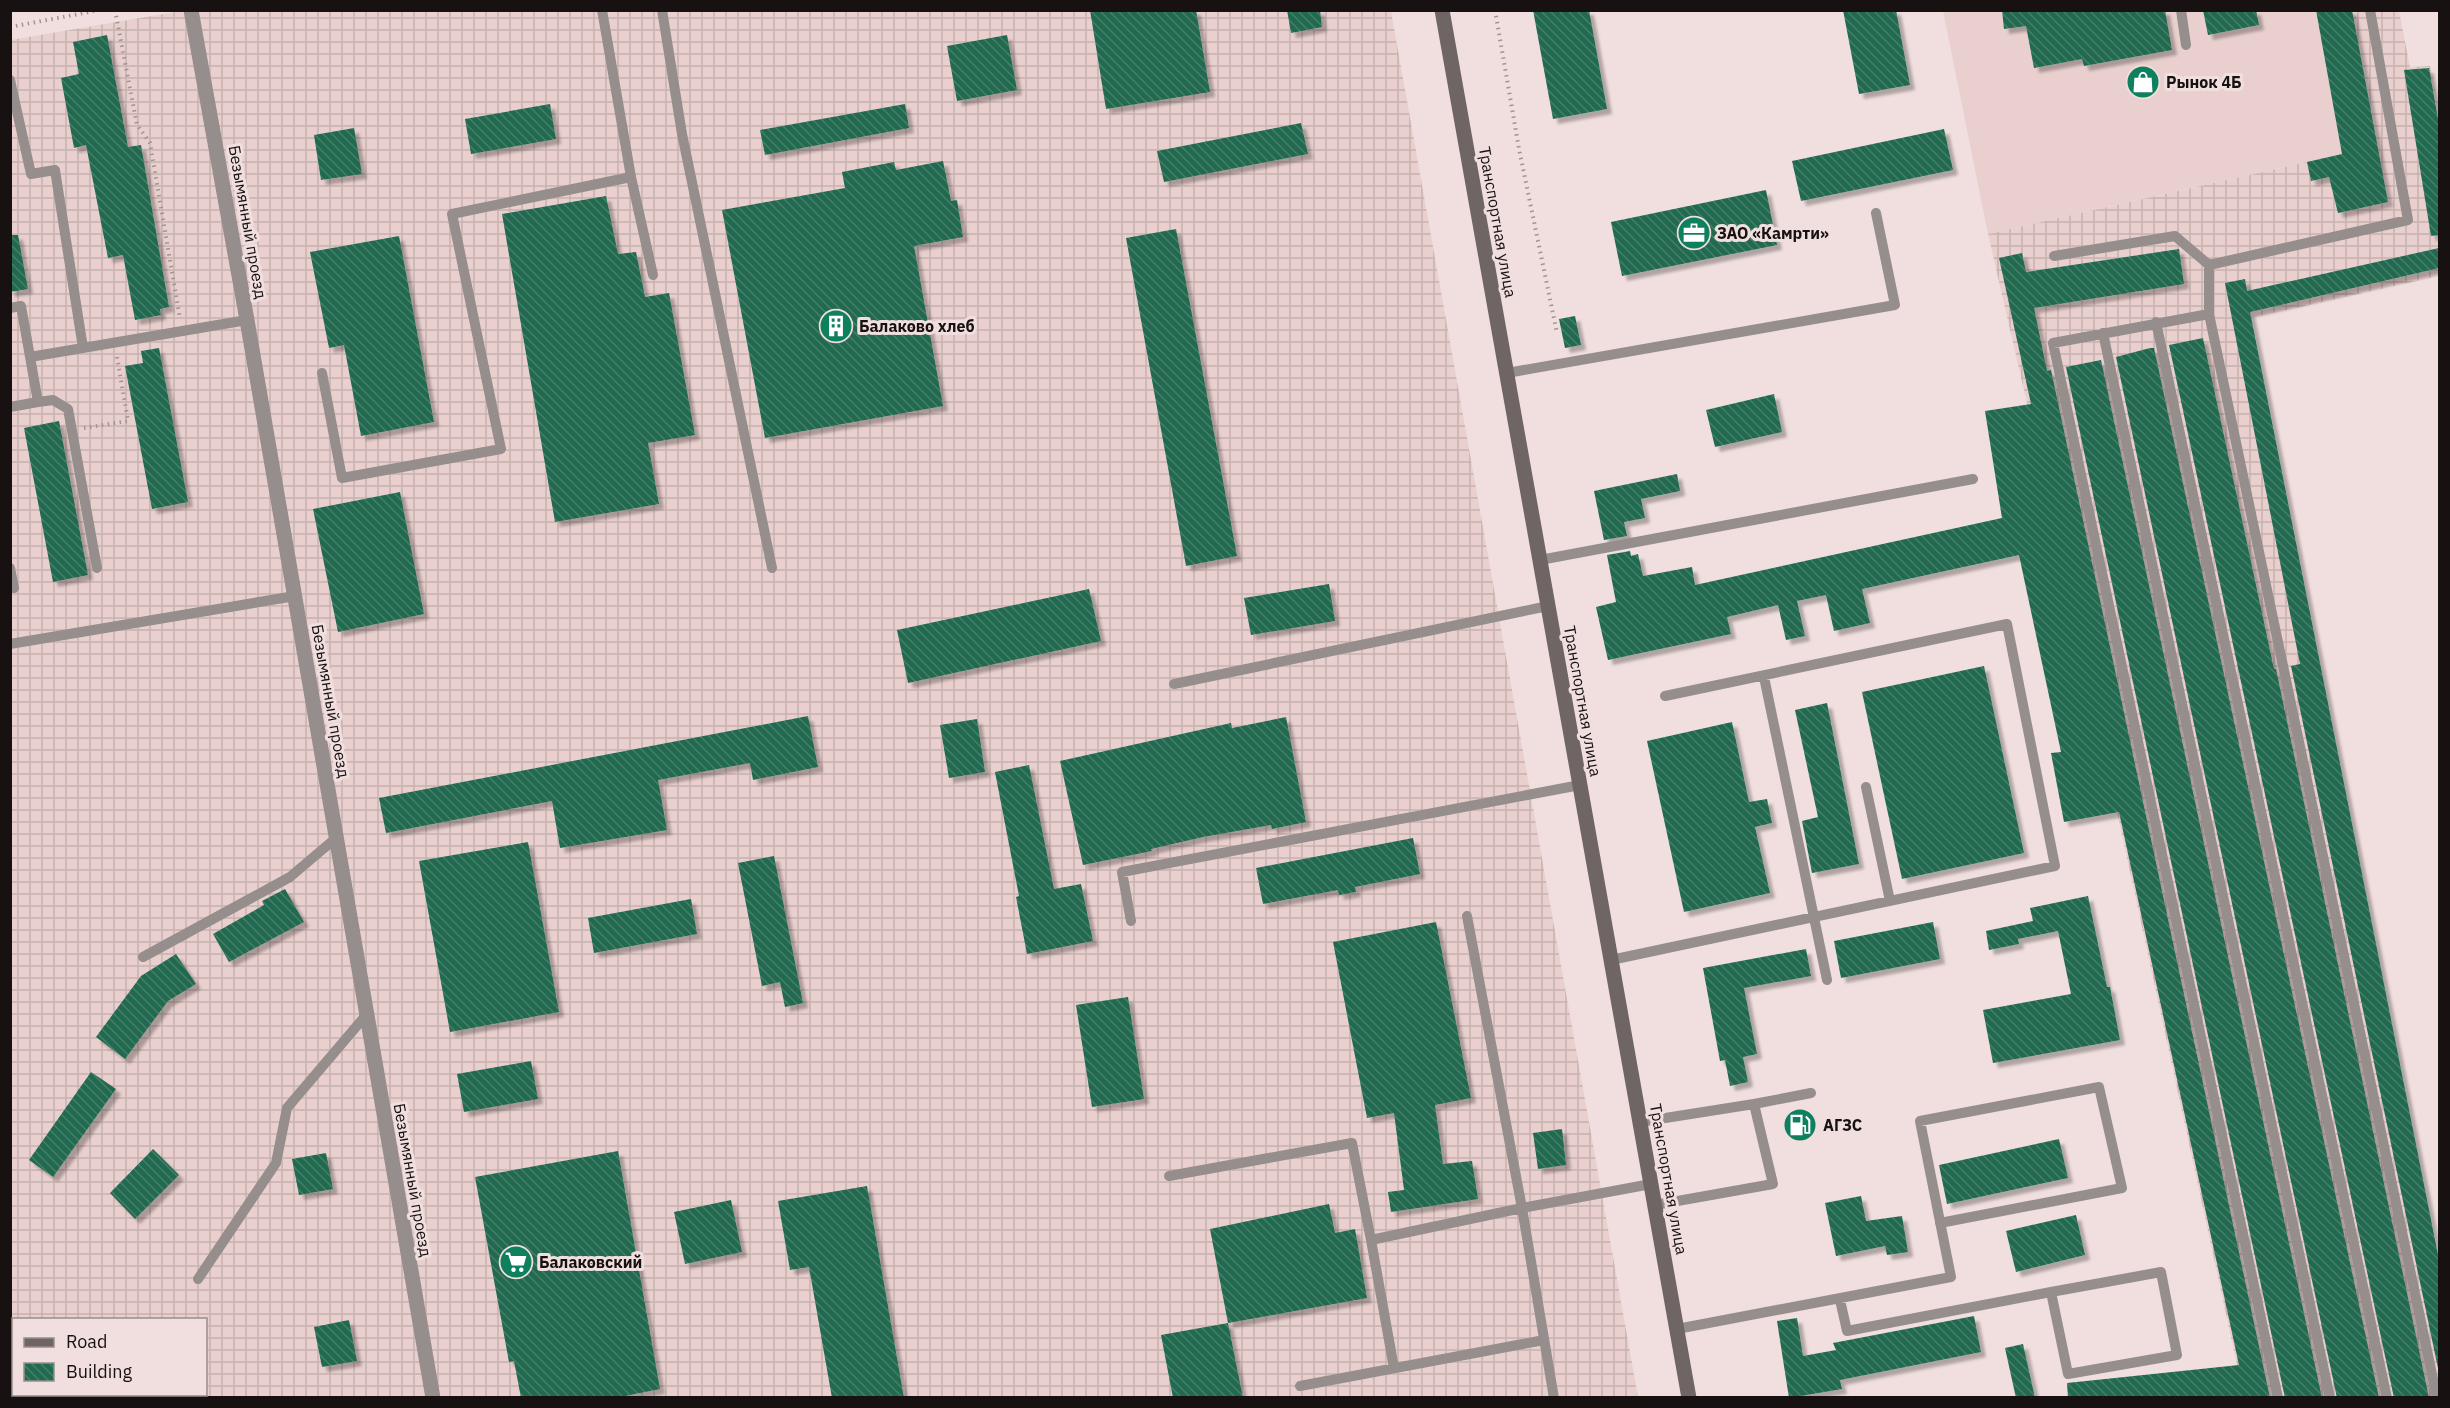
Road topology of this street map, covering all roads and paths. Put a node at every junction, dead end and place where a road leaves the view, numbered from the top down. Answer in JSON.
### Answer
{"nodes":[{"id":1,"x":100,"y":10,"type":"edge"},
{"id":2,"x":115,"y":10,"type":"edge"},
{"id":3,"x":191,"y":10,"type":"edge"},
{"id":4,"x":602,"y":10,"type":"edge"},
{"id":5,"x":662,"y":10,"type":"edge"},
{"id":6,"x":1442,"y":10,"type":"edge"},
{"id":7,"x":1495,"y":10,"type":"edge"},
{"id":8,"x":2181,"y":10,"type":"edge"},
{"id":9,"x":2370,"y":10,"type":"edge"},
{"id":10,"x":10,"y":27,"type":"edge"},
{"id":11,"x":2186,"y":45,"type":"dead end"},
{"id":12,"x":10,"y":80,"type":"edge"},
{"id":13,"x":630,"y":177,"type":"junction"},
{"id":14,"x":1876,"y":213,"type":"dead end"},
{"id":15,"x":2054,"y":256,"type":"dead end"},
{"id":16,"x":2209,"y":264,"type":"junction"},
{"id":17,"x":653,"y":275,"type":"dead end"},
{"id":18,"x":10,"y":308,"type":"edge"},
{"id":19,"x":2209,"y":314,"type":"junction"},
{"id":20,"x":247,"y":320,"type":"junction"},
{"id":21,"x":2157,"y":322,"type":"junction"},
{"id":22,"x":182,"y":332,"type":"junction"},
{"id":23,"x":1557,"y":333,"type":"dead end"},
{"id":24,"x":2103,"y":333,"type":"junction"},
{"id":25,"x":115,"y":343,"type":"junction"},
{"id":26,"x":83,"y":348,"type":"junction"},
{"id":27,"x":30,"y":357,"type":"junction"},
{"id":28,"x":322,"y":373,"type":"dead end"},
{"id":29,"x":1507,"y":373,"type":"junction"},
{"id":30,"x":38,"y":402,"type":"junction"},
{"id":31,"x":10,"y":407,"type":"edge"},
{"id":32,"x":72,"y":430,"type":"junction"},
{"id":33,"x":1973,"y":479,"type":"dead end"},
{"id":34,"x":1540,"y":560,"type":"junction"},
{"id":35,"x":10,"y":568,"type":"edge"},
{"id":36,"x":97,"y":568,"type":"dead end"},
{"id":37,"x":772,"y":568,"type":"dead end"},
{"id":38,"x":14,"y":588,"type":"dead end"},
{"id":39,"x":295,"y":596,"type":"junction"},
{"id":40,"x":1548,"y":606,"type":"junction"},
{"id":41,"x":10,"y":644,"type":"edge"},
{"id":42,"x":1764,"y":677,"type":"junction"},
{"id":43,"x":1174,"y":684,"type":"dead end"},
{"id":44,"x":1665,"y":696,"type":"dead end"},
{"id":45,"x":1580,"y":785,"type":"junction"},
{"id":46,"x":1866,"y":787,"type":"dead end"},
{"id":47,"x":336,"y":838,"type":"junction"},
{"id":48,"x":1890,"y":901,"type":"junction"},
{"id":49,"x":1467,"y":916,"type":"dead end"},
{"id":50,"x":1815,"y":917,"type":"junction"},
{"id":51,"x":1131,"y":921,"type":"dead end"},
{"id":52,"x":143,"y":957,"type":"dead end"},
{"id":53,"x":1611,"y":960,"type":"junction"},
{"id":54,"x":1827,"y":980,"type":"dead end"},
{"id":55,"x":366,"y":1014,"type":"junction"},
{"id":56,"x":1811,"y":1093,"type":"dead end"},
{"id":57,"x":1754,"y":1104,"type":"junction"},
{"id":58,"x":1640,"y":1122,"type":"junction"},
{"id":59,"x":1169,"y":1176,"type":"dead end"},
{"id":60,"x":1651,"y":1184,"type":"junction"},
{"id":61,"x":1655,"y":1204,"type":"junction"},
{"id":62,"x":1522,"y":1208,"type":"junction"},
{"id":63,"x":1940,"y":1224,"type":"junction"},
{"id":64,"x":1371,"y":1240,"type":"junction"},
{"id":65,"x":198,"y":1279,"type":"dead end"},
{"id":66,"x":2051,"y":1292,"type":"junction"},
{"id":67,"x":1840,"y":1300,"type":"junction"},
{"id":68,"x":1677,"y":1329,"type":"junction"},
{"id":69,"x":1544,"y":1340,"type":"junction"},
{"id":70,"x":1394,"y":1368,"type":"junction"},
{"id":71,"x":1300,"y":1386,"type":"dead end"},
{"id":72,"x":433,"y":1398,"type":"edge"},
{"id":73,"x":1554,"y":1398,"type":"edge"},
{"id":74,"x":1689,"y":1398,"type":"edge"},
{"id":75,"x":2278,"y":1398,"type":"edge"},
{"id":76,"x":2330,"y":1398,"type":"edge"},
{"id":77,"x":2387,"y":1398,"type":"edge"},
{"id":78,"x":2437,"y":1398,"type":"edge"}],
"edges":[{"from":1,"to":10,"type":"path"},
{"from":2,"to":22,"type":"path"},
{"from":3,"to":20,"type":"street","name":"Безымянный проезд"},
{"from":4,"to":13,"type":"lane"},
{"from":5,"to":37,"type":"lane"},
{"from":6,"to":29,"type":"main road","name":"Транспортная улица"},
{"from":7,"to":23,"type":"path"},
{"from":8,"to":11,"type":"lane"},
{"from":9,"to":16,"type":"lane"},
{"from":12,"to":26,"type":"lane"},
{"from":13,"to":17,"type":"lane"},
{"from":13,"to":28,"type":"lane"},
{"from":14,"to":29,"type":"lane"},
{"from":15,"to":16,"type":"lane"},
{"from":16,"to":19,"type":"lane"},
{"from":18,"to":27,"type":"lane"},
{"from":19,"to":21,"type":"lane"},
{"from":19,"to":78,"type":"lane"},
{"from":20,"to":22,"type":"lane"},
{"from":20,"to":39,"type":"street","name":"Безымянный проезд"},
{"from":21,"to":24,"type":"lane"},
{"from":21,"to":77,"type":"lane"},
{"from":22,"to":25,"type":"lane"},
{"from":24,"to":75,"type":"lane"},
{"from":24,"to":76,"type":"lane"},
{"from":25,"to":26,"type":"lane"},
{"from":25,"to":32,"type":"path"},
{"from":26,"to":27,"type":"lane"},
{"from":27,"to":30,"type":"lane"},
{"from":29,"to":34,"type":"main road","name":"Транспортная улица"},
{"from":30,"to":31,"type":"lane"},
{"from":30,"to":32,"type":"lane"},
{"from":32,"to":36,"type":"lane"},
{"from":33,"to":34,"type":"lane"},
{"from":34,"to":40,"type":"main road","name":"Транспортная улица"},
{"from":35,"to":38,"type":"lane"},
{"from":39,"to":41,"type":"lane"},
{"from":39,"to":47,"type":"street","name":"Безымянный проезд"},
{"from":40,"to":43,"type":"lane"},
{"from":40,"to":45,"type":"main road","name":"Транспортная улица"},
{"from":42,"to":44,"type":"lane"},
{"from":42,"to":48,"type":"lane"},
{"from":42,"to":50,"type":"lane"},
{"from":45,"to":51,"type":"lane"},
{"from":45,"to":53,"type":"main road","name":"Транспортная улица"},
{"from":46,"to":48,"type":"lane"},
{"from":47,"to":52,"type":"lane"},
{"from":47,"to":55,"type":"street","name":"Безымянный проезд"},
{"from":48,"to":50,"type":"lane"},
{"from":49,"to":62,"type":"lane"},
{"from":50,"to":53,"type":"lane"},
{"from":50,"to":54,"type":"lane"},
{"from":53,"to":58,"type":"main road","name":"Транспортная улица"},
{"from":55,"to":65,"type":"lane"},
{"from":55,"to":72,"type":"street","name":"Безымянный проезд"},
{"from":56,"to":57,"type":"lane"},
{"from":57,"to":58,"type":"lane"},
{"from":57,"to":61,"type":"lane"},
{"from":58,"to":60,"type":"main road","name":"Транспортная улица"},
{"from":59,"to":64,"type":"lane"},
{"from":60,"to":61,"type":"main road","name":"Транспортная улица"},
{"from":60,"to":62,"type":"lane"},
{"from":61,"to":68,"type":"main road","name":"Транспортная улица"},
{"from":62,"to":64,"type":"lane"},
{"from":62,"to":69,"type":"lane"},
{"from":63,"to":63,"type":"lane"},
{"from":63,"to":67,"type":"lane"},
{"from":64,"to":70,"type":"lane"},
{"from":66,"to":66,"type":"lane"},
{"from":66,"to":67,"type":"lane"},
{"from":67,"to":68,"type":"lane"},
{"from":68,"to":74,"type":"main road","name":"Транспортная улица"},
{"from":69,"to":70,"type":"lane"},
{"from":69,"to":73,"type":"lane"},
{"from":70,"to":71,"type":"lane"}]}
